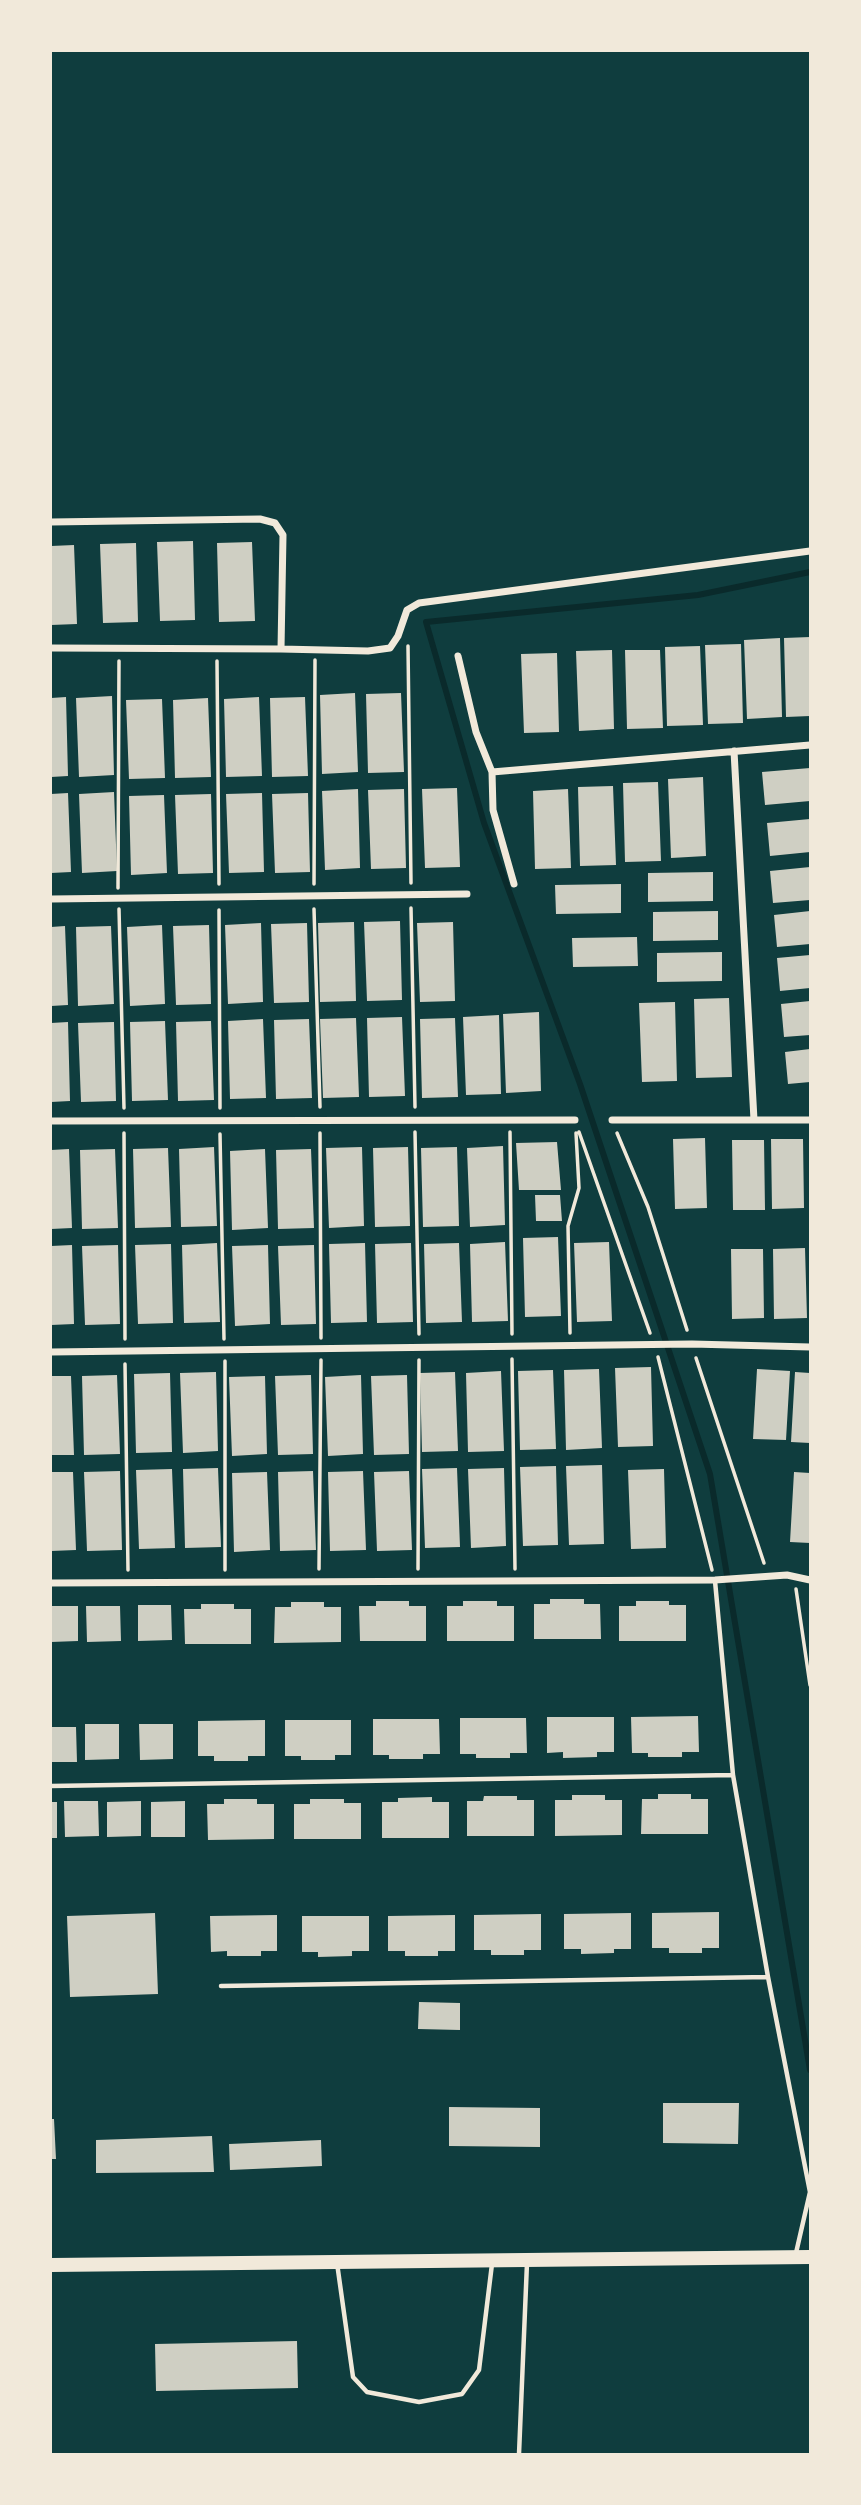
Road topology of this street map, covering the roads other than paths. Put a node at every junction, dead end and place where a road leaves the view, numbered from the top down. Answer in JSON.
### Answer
{"nodes":[{"id":1,"x":51,"y":522,"type":"edge"},
{"id":2,"x":810,"y":551,"type":"edge"},
{"id":3,"x":51,"y":648,"type":"edge"},
{"id":4,"x":281,"y":649,"type":"junction"},
{"id":5,"x":458,"y":656,"type":"dead end"},
{"id":6,"x":810,"y":745,"type":"edge"},
{"id":7,"x":733,"y":751,"type":"junction"},
{"id":8,"x":492,"y":772,"type":"junction"},
{"id":9,"x":514,"y":884,"type":"dead end"},
{"id":10,"x":467,"y":894,"type":"dead end"},
{"id":11,"x":51,"y":899,"type":"edge"},
{"id":12,"x":575,"y":1120,"type":"road end"},
{"id":13,"x":612,"y":1120,"type":"road end"},
{"id":14,"x":754,"y":1120,"type":"junction"},
{"id":15,"x":810,"y":1120,"type":"edge"},
{"id":16,"x":51,"y":1121,"type":"edge"},
{"id":17,"x":810,"y":1348,"type":"edge"},
{"id":18,"x":51,"y":1352,"type":"edge"},
{"id":19,"x":715,"y":1580,"type":"junction"},
{"id":20,"x":810,"y":1580,"type":"edge"},
{"id":21,"x":51,"y":1583,"type":"edge"},
{"id":22,"x":733,"y":1775,"type":"junction"},
{"id":23,"x":51,"y":1786,"type":"edge"},
{"id":24,"x":768,"y":1977,"type":"junction"},
{"id":25,"x":221,"y":1986,"type":"dead end"},
{"id":26,"x":795,"y":2257,"type":"junction"},
{"id":27,"x":810,"y":2257,"type":"edge"},
{"id":28,"x":492,"y":2260,"type":"junction"},
{"id":29,"x":527,"y":2260,"type":"junction"},
{"id":30,"x":337,"y":2262,"type":"junction"},
{"id":31,"x":51,"y":2265,"type":"edge"},
{"id":32,"x":519,"y":2454,"type":"edge"}],
"edges":[{"from":1,"to":4,"type":"street"},
{"from":2,"to":4,"type":"street"},
{"from":3,"to":4,"type":"street"},
{"from":5,"to":8,"type":"street"},
{"from":6,"to":7,"type":"street"},
{"from":7,"to":8,"type":"street"},
{"from":7,"to":14,"type":"street"},
{"from":8,"to":9,"type":"street"},
{"from":10,"to":11,"type":"street"},
{"from":12,"to":16,"type":"street"},
{"from":13,"to":14,"type":"street"},
{"from":14,"to":15,"type":"street"},
{"from":17,"to":18,"type":"street"},
{"from":19,"to":20,"type":"street"},
{"from":19,"to":21,"type":"street"},
{"from":19,"to":22,"type":"lane"},
{"from":22,"to":23,"type":"lane"},
{"from":22,"to":24,"type":"lane"},
{"from":24,"to":25,"type":"lane"},
{"from":24,"to":26,"type":"lane"},
{"from":26,"to":27,"type":"main road"},
{"from":26,"to":29,"type":"main road"},
{"from":28,"to":29,"type":"main road"},
{"from":28,"to":30,"type":"main road"},
{"from":28,"to":30,"type":"lane"},
{"from":29,"to":32,"type":"lane"},
{"from":30,"to":31,"type":"main road"}]}
